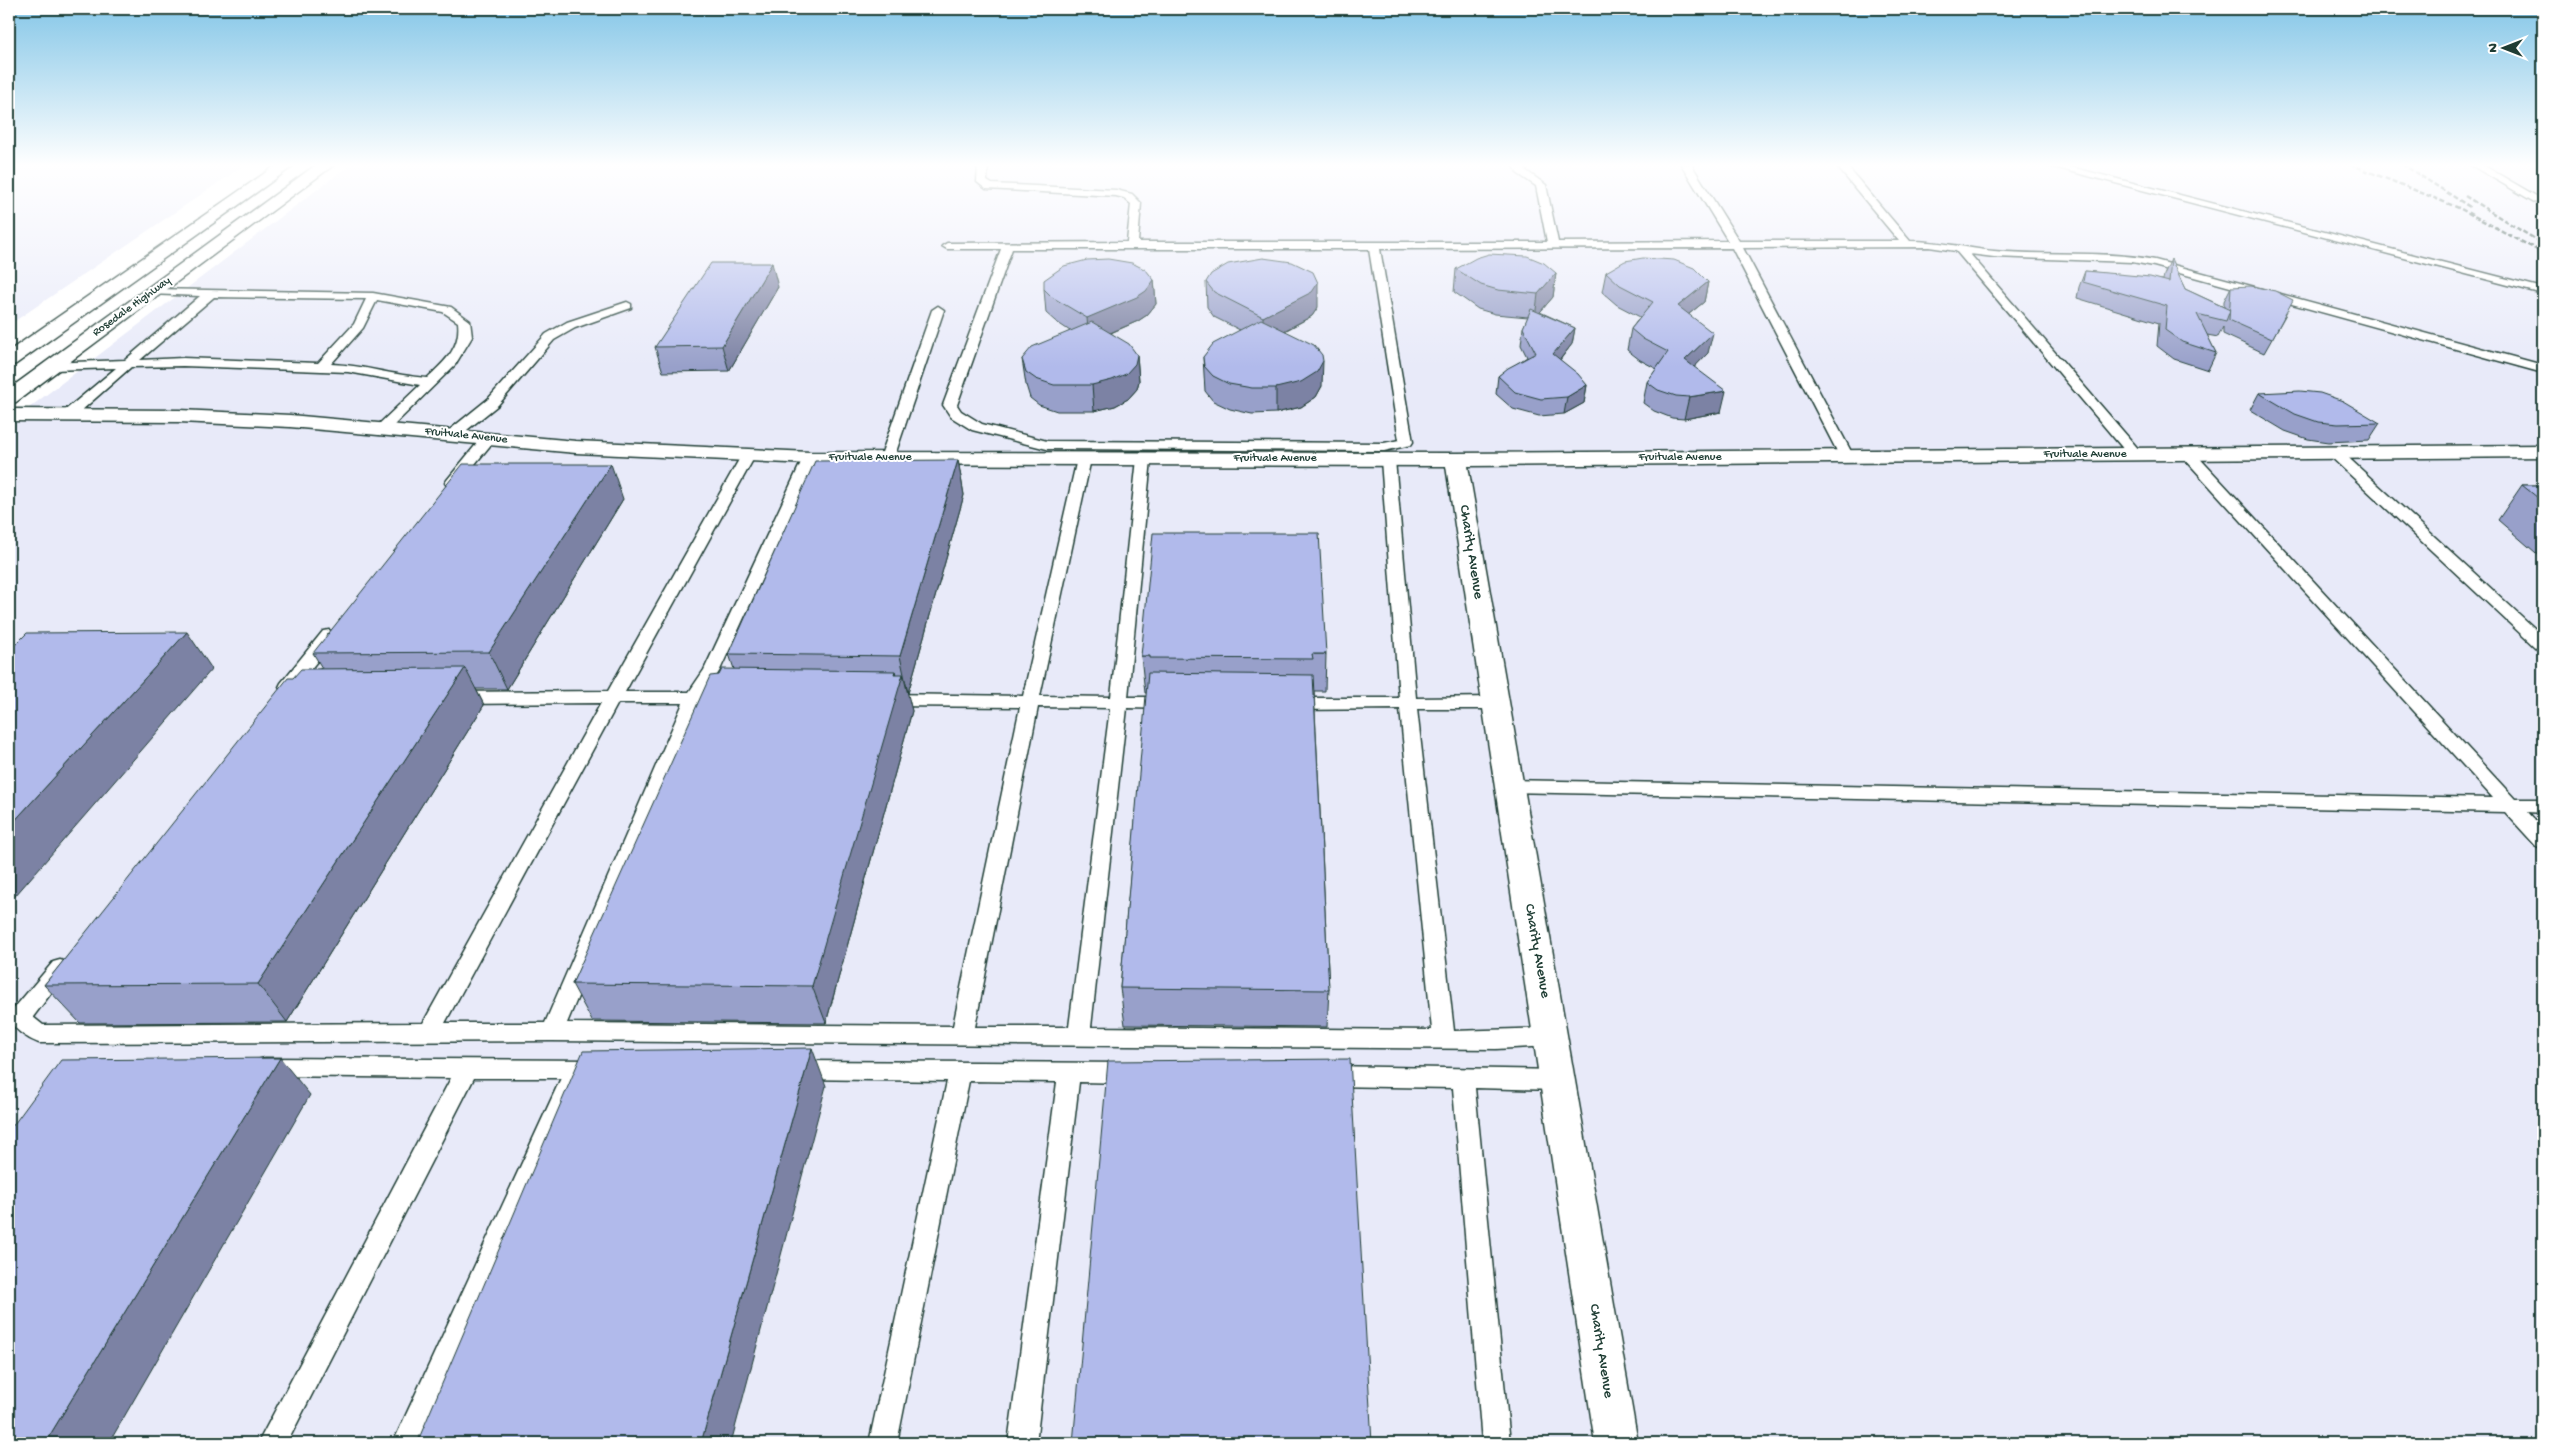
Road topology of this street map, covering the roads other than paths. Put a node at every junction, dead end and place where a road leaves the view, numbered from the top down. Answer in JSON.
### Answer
{"nodes":[{"id":1,"x":192,"y":232,"type":"edge"},
{"id":2,"x":234,"y":232,"type":"edge"},
{"id":3,"x":1133,"y":232,"type":"edge"},
{"id":4,"x":1550,"y":232,"type":"edge"},
{"id":5,"x":1728,"y":232,"type":"edge"},
{"id":6,"x":1897,"y":232,"type":"edge"},
{"id":7,"x":2310,"y":232,"type":"edge"},
{"id":8,"x":1132,"y":245,"type":"junction"},
{"id":9,"x":1553,"y":245,"type":"junction"},
{"id":10,"x":1736,"y":245,"type":"junction"},
{"id":11,"x":1908,"y":245,"type":"junction"},
{"id":12,"x":947,"y":246,"type":"dead end"},
{"id":13,"x":1008,"y":246,"type":"junction"},
{"id":14,"x":1374,"y":246,"type":"junction"},
{"id":15,"x":1960,"y":249,"type":"junction"},
{"id":16,"x":152,"y":292,"type":"junction"},
{"id":17,"x":2543,"y":292,"type":"edge"},
{"id":18,"x":210,"y":293,"type":"junction"},
{"id":19,"x":373,"y":296,"type":"junction"},
{"id":20,"x":627,"y":306,"type":"dead end"},
{"id":21,"x":938,"y":310,"type":"dead end"},
{"id":22,"x":9,"y":360,"type":"edge"},
{"id":23,"x":128,"y":364,"type":"junction"},
{"id":24,"x":52,"y":366,"type":"junction"},
{"id":25,"x":321,"y":367,"type":"junction"},
{"id":26,"x":2543,"y":369,"type":"edge"},
{"id":27,"x":430,"y":382,"type":"junction"},
{"id":28,"x":9,"y":398,"type":"edge"},
{"id":29,"x":68,"y":414,"type":"junction"},
{"id":30,"x":9,"y":415,"type":"edge"},
{"id":31,"x":383,"y":428,"type":"junction"},
{"id":32,"x":452,"y":435,"type":"junction"},
{"id":33,"x":488,"y":439,"type":"junction"},
{"id":34,"x":2543,"y":451,"type":"edge"},
{"id":35,"x":2335,"y":453,"type":"junction"},
{"id":36,"x":2188,"y":454,"type":"junction"},
{"id":37,"x":2136,"y":455,"type":"junction"},
{"id":38,"x":748,"y":456,"type":"junction"},
{"id":39,"x":1847,"y":457,"type":"junction"},
{"id":40,"x":810,"y":458,"type":"junction"},
{"id":41,"x":887,"y":458,"type":"junction"},
{"id":42,"x":1084,"y":459,"type":"junction"},
{"id":43,"x":1144,"y":459,"type":"junction"},
{"id":44,"x":1388,"y":460,"type":"junction"},
{"id":45,"x":1456,"y":460,"type":"junction"},
{"id":46,"x":438,"y":500,"type":"edge"},
{"id":47,"x":340,"y":622,"type":"edge"},
{"id":48,"x":2543,"y":646,"type":"edge"},
{"id":49,"x":298,"y":698,"type":"edge"},
{"id":50,"x":435,"y":698,"type":"edge"},
{"id":51,"x":612,"y":698,"type":"junction"},
{"id":52,"x":694,"y":698,"type":"junction"},
{"id":53,"x":743,"y":699,"type":"edge"},
{"id":54,"x":872,"y":700,"type":"edge"},
{"id":55,"x":1030,"y":702,"type":"junction"},
{"id":56,"x":1119,"y":703,"type":"junction"},
{"id":57,"x":1189,"y":703,"type":"edge"},
{"id":58,"x":1495,"y":703,"type":"junction"},
{"id":59,"x":1278,"y":704,"type":"edge"},
{"id":60,"x":1408,"y":705,"type":"junction"},
{"id":61,"x":1509,"y":786,"type":"junction"},
{"id":62,"x":2511,"y":806,"type":"junction"},
{"id":63,"x":2543,"y":806,"type":"edge"},
{"id":64,"x":2543,"y":841,"type":"edge"},
{"id":65,"x":75,"y":949,"type":"edge"},
{"id":66,"x":552,"y":1032,"type":"junction"},
{"id":67,"x":429,"y":1033,"type":"junction"},
{"id":68,"x":962,"y":1035,"type":"junction"},
{"id":69,"x":1079,"y":1036,"type":"junction"},
{"id":70,"x":1552,"y":1037,"type":"junction"},
{"id":71,"x":1444,"y":1038,"type":"junction"},
{"id":72,"x":240,"y":1067,"type":"edge"},
{"id":73,"x":468,"y":1068,"type":"junction"},
{"id":74,"x":576,"y":1069,"type":"junction"},
{"id":75,"x":616,"y":1069,"type":"edge"},
{"id":76,"x":773,"y":1070,"type":"edge"},
{"id":77,"x":960,"y":1071,"type":"junction"},
{"id":78,"x":1069,"y":1072,"type":"junction"},
{"id":79,"x":1148,"y":1073,"type":"edge"},
{"id":80,"x":1305,"y":1076,"type":"edge"},
{"id":81,"x":1463,"y":1078,"type":"junction"},
{"id":82,"x":1557,"y":1080,"type":"junction"},
{"id":83,"x":272,"y":1443,"type":"edge"},
{"id":84,"x":407,"y":1443,"type":"edge"},
{"id":85,"x":883,"y":1443,"type":"edge"},
{"id":86,"x":1022,"y":1443,"type":"edge"},
{"id":87,"x":1496,"y":1443,"type":"edge"},
{"id":88,"x":1616,"y":1443,"type":"edge"}],
"edges":[{"from":1,"to":22,"type":"street","name":"Rosedale Highway"},
{"from":2,"to":16,"type":"street","name":"Rosedale Highway"},
{"from":3,"to":8,"type":"lane"},
{"from":4,"to":9,"type":"lane"},
{"from":5,"to":10,"type":"lane"},
{"from":6,"to":11,"type":"lane"},
{"from":7,"to":17,"type":"lane"},
{"from":8,"to":13,"type":"lane"},
{"from":8,"to":14,"type":"lane"},
{"from":9,"to":10,"type":"lane"},
{"from":9,"to":14,"type":"lane"},
{"from":10,"to":11,"type":"lane"},
{"from":10,"to":39,"type":"lane"},
{"from":11,"to":15,"type":"lane"},
{"from":12,"to":13,"type":"lane"},
{"from":13,"to":14,"type":"lane"},
{"from":15,"to":26,"type":"lane"},
{"from":15,"to":37,"type":"lane"},
{"from":16,"to":18,"type":"lane"},
{"from":16,"to":24,"type":"street","name":"Rosedale Highway"},
{"from":18,"to":19,"type":"lane"},
{"from":18,"to":23,"type":"lane"},
{"from":19,"to":25,"type":"lane"},
{"from":19,"to":27,"type":"lane"},
{"from":20,"to":32,"type":"lane"},
{"from":21,"to":41,"type":"lane"},
{"from":23,"to":24,"type":"lane"},
{"from":23,"to":25,"type":"lane"},
{"from":23,"to":29,"type":"lane"},
{"from":24,"to":28,"type":"street","name":"Rosedale Highway"},
{"from":25,"to":27,"type":"lane"},
{"from":27,"to":31,"type":"lane"},
{"from":29,"to":30,"type":"street","name":"Fruitvale Avenue"},
{"from":29,"to":31,"type":"street","name":"Fruitvale Avenue"},
{"from":31,"to":32,"type":"street","name":"Fruitvale Avenue"},
{"from":32,"to":33,"type":"street","name":"Fruitvale Avenue"},
{"from":33,"to":38,"type":"street","name":"Fruitvale Avenue"},
{"from":33,"to":46,"type":"lane"},
{"from":34,"to":35,"type":"street","name":"Fruitvale Avenue"},
{"from":35,"to":36,"type":"street","name":"Fruitvale Avenue"},
{"from":35,"to":48,"type":"lane"},
{"from":36,"to":37,"type":"street","name":"Fruitvale Avenue"},
{"from":36,"to":62,"type":"lane"},
{"from":37,"to":39,"type":"street","name":"Fruitvale Avenue"},
{"from":38,"to":40,"type":"street","name":"Fruitvale Avenue"},
{"from":38,"to":51,"type":"lane"},
{"from":39,"to":45,"type":"street","name":"Fruitvale Avenue"},
{"from":40,"to":41,"type":"street","name":"Fruitvale Avenue"},
{"from":40,"to":52,"type":"lane"},
{"from":41,"to":42,"type":"street","name":"Fruitvale Avenue"},
{"from":42,"to":43,"type":"street","name":"Fruitvale Avenue"},
{"from":42,"to":55,"type":"lane"},
{"from":43,"to":44,"type":"street","name":"Fruitvale Avenue"},
{"from":43,"to":56,"type":"lane"},
{"from":44,"to":45,"type":"street","name":"Fruitvale Avenue"},
{"from":44,"to":60,"type":"lane"},
{"from":45,"to":58,"type":"street","name":"Charity Avenue"},
{"from":47,"to":49,"type":"lane"},
{"from":50,"to":51,"type":"lane"},
{"from":51,"to":52,"type":"lane"},
{"from":51,"to":67,"type":"lane"},
{"from":52,"to":53,"type":"lane"},
{"from":52,"to":66,"type":"lane"},
{"from":54,"to":55,"type":"lane"},
{"from":55,"to":56,"type":"lane"},
{"from":55,"to":68,"type":"lane"},
{"from":56,"to":57,"type":"lane"},
{"from":56,"to":69,"type":"lane"},
{"from":58,"to":60,"type":"lane"},
{"from":58,"to":61,"type":"street","name":"Charity Avenue"},
{"from":59,"to":60,"type":"lane"},
{"from":60,"to":71,"type":"lane"},
{"from":61,"to":62,"type":"lane"},
{"from":61,"to":70,"type":"street","name":"Charity Avenue"},
{"from":62,"to":63,"type":"lane"},
{"from":62,"to":64,"type":"lane"},
{"from":65,"to":67,"type":"lane"},
{"from":66,"to":67,"type":"lane"},
{"from":66,"to":68,"type":"lane"},
{"from":68,"to":69,"type":"lane"},
{"from":69,"to":71,"type":"lane"},
{"from":70,"to":71,"type":"lane"},
{"from":70,"to":82,"type":"street","name":"Charity Avenue"},
{"from":72,"to":73,"type":"lane"},
{"from":73,"to":74,"type":"lane"},
{"from":73,"to":83,"type":"lane"},
{"from":74,"to":75,"type":"lane"},
{"from":74,"to":84,"type":"lane"},
{"from":76,"to":77,"type":"lane"},
{"from":77,"to":78,"type":"lane"},
{"from":77,"to":85,"type":"lane"},
{"from":78,"to":79,"type":"lane"},
{"from":78,"to":86,"type":"lane"},
{"from":80,"to":81,"type":"lane"},
{"from":81,"to":82,"type":"lane"},
{"from":81,"to":87,"type":"lane"},
{"from":82,"to":88,"type":"street","name":"Charity Avenue"}]}
